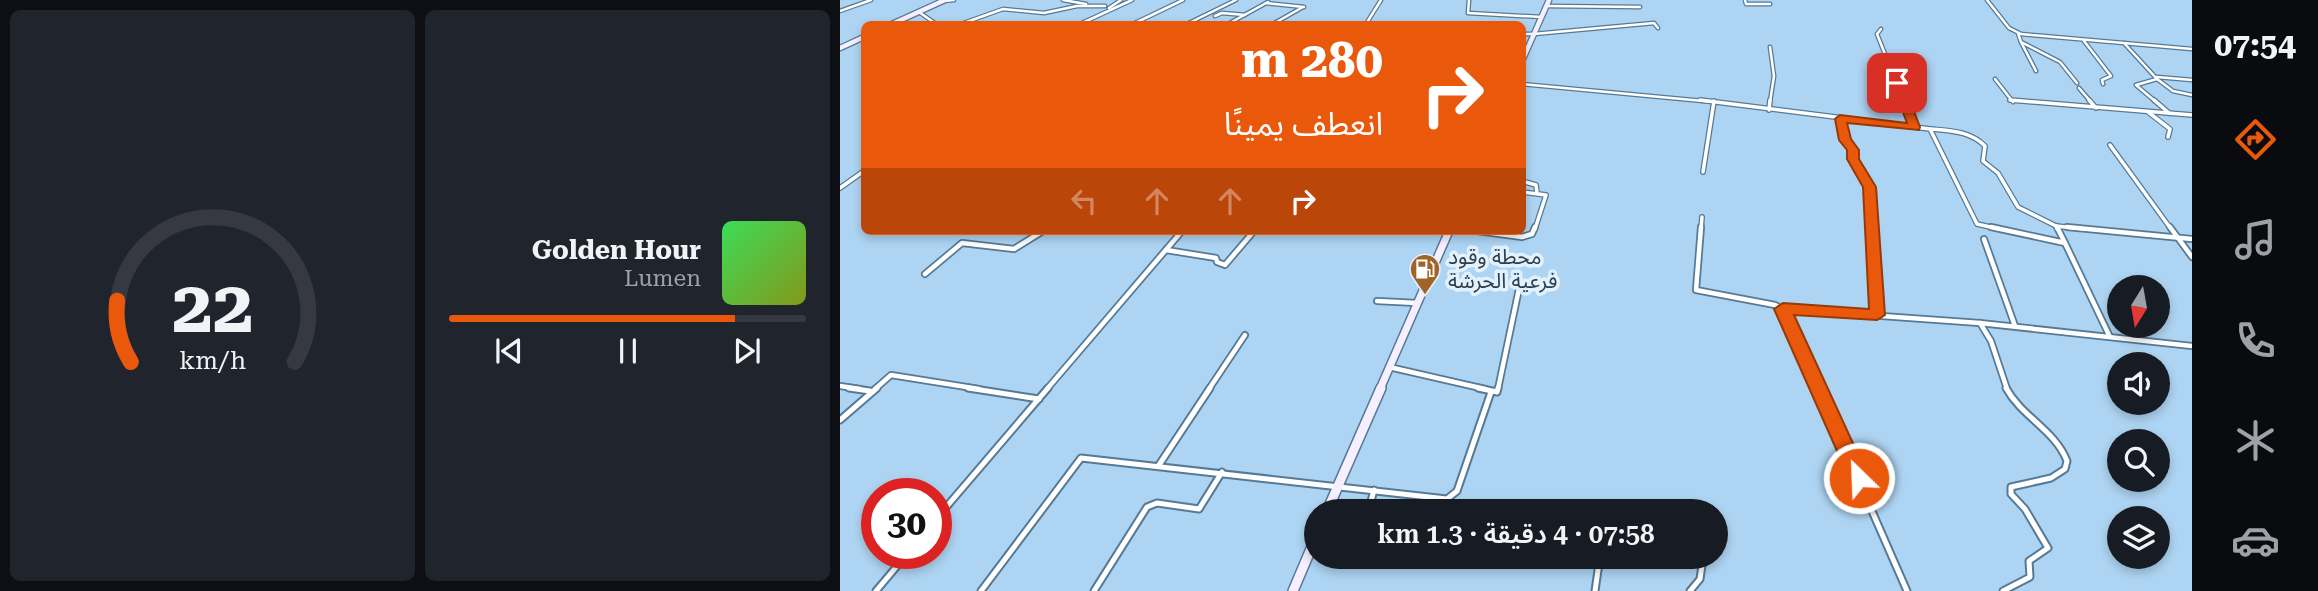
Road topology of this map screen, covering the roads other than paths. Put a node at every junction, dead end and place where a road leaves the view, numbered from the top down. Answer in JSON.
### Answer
{"nodes":[{"id":1,"x":872,"y":0,"type":"edge"},
{"id":2,"x":944,"y":0,"type":"edge"},
{"id":3,"x":954,"y":0,"type":"edge"},
{"id":4,"x":1063,"y":0,"type":"edge"},
{"id":5,"x":1121,"y":0,"type":"edge"},
{"id":6,"x":1132,"y":0,"type":"edge"},
{"id":7,"x":1183,"y":0,"type":"edge"},
{"id":8,"x":1236,"y":0,"type":"edge"},
{"id":9,"x":1381,"y":0,"type":"edge"},
{"id":10,"x":1469,"y":0,"type":"edge"},
{"id":11,"x":1549,"y":0,"type":"edge"},
{"id":12,"x":1745,"y":0,"type":"edge"},
{"id":13,"x":1987,"y":0,"type":"edge"},
{"id":14,"x":1770,"y":4,"type":"dead end"},
{"id":15,"x":1546,"y":6,"type":"junction"},
{"id":16,"x":1108,"y":7,"type":"junction"},
{"id":17,"x":1640,"y":7,"type":"dead end"},
{"id":18,"x":840,"y":11,"type":"edge"},
{"id":19,"x":919,"y":12,"type":"junction"},
{"id":20,"x":1245,"y":15,"type":"junction"},
{"id":21,"x":1215,"y":16,"type":"dead end"},
{"id":22,"x":1542,"y":18,"type":"junction"},
{"id":23,"x":899,"y":21,"type":"edge"},
{"id":24,"x":932,"y":21,"type":"edge"},
{"id":25,"x":969,"y":21,"type":"edge"},
{"id":26,"x":1085,"y":21,"type":"edge"},
{"id":27,"x":1139,"y":21,"type":"edge"},
{"id":28,"x":1192,"y":21,"type":"edge"},
{"id":29,"x":1234,"y":21,"type":"edge"},
{"id":30,"x":1278,"y":21,"type":"edge"},
{"id":31,"x":1368,"y":21,"type":"edge"},
{"id":32,"x":1658,"y":28,"type":"dead end"},
{"id":33,"x":1881,"y":29,"type":"dead end"},
{"id":34,"x":2018,"y":33,"type":"junction"},
{"id":35,"x":1526,"y":34,"type":"edge"},
{"id":36,"x":1534,"y":34,"type":"junction"},
{"id":37,"x":861,"y":38,"type":"edge"},
{"id":38,"x":2088,"y":41,"type":"junction"},
{"id":39,"x":2021,"y":43,"type":"junction"},
{"id":40,"x":2124,"y":43,"type":"junction"},
{"id":41,"x":1770,"y":47,"type":"dead end"},
{"id":42,"x":840,"y":48,"type":"edge"},
{"id":43,"x":2192,"y":49,"type":"edge"},
{"id":44,"x":1526,"y":52,"type":"edge"},
{"id":45,"x":2036,"y":71,"type":"dead end"},
{"id":46,"x":2156,"y":78,"type":"junction"},
{"id":47,"x":1995,"y":79,"type":"dead end"},
{"id":48,"x":2192,"y":80,"type":"edge"},
{"id":49,"x":1526,"y":84,"type":"edge"},
{"id":50,"x":2103,"y":84,"type":"dead end"},
{"id":51,"x":2192,"y":95,"type":"edge"},
{"id":52,"x":1713,"y":102,"type":"junction"},
{"id":53,"x":2096,"y":108,"type":"junction"},
{"id":54,"x":1769,"y":110,"type":"junction"},
{"id":55,"x":2148,"y":112,"type":"junction"},
{"id":56,"x":2170,"y":113,"type":"junction"},
{"id":57,"x":2192,"y":115,"type":"edge"},
{"id":58,"x":1840,"y":119,"type":"junction"},
{"id":59,"x":1914,"y":127,"type":"junction"},
{"id":60,"x":1930,"y":130,"type":"junction"},
{"id":61,"x":2168,"y":137,"type":"dead end"},
{"id":62,"x":2110,"y":145,"type":"dead end"},
{"id":63,"x":1703,"y":172,"type":"dead end"},
{"id":64,"x":861,"y":173,"type":"edge"},
{"id":65,"x":1526,"y":182,"type":"edge"},
{"id":66,"x":840,"y":188,"type":"edge"},
{"id":67,"x":1526,"y":192,"type":"edge"},
{"id":68,"x":1537,"y":193,"type":"junction"},
{"id":69,"x":1702,"y":217,"type":"dead end"},
{"id":70,"x":2056,"y":226,"type":"junction"},
{"id":71,"x":1039,"y":235,"type":"edge"},
{"id":72,"x":1179,"y":235,"type":"edge"},
{"id":73,"x":1251,"y":235,"type":"edge"},
{"id":74,"x":1447,"y":235,"type":"edge"},
{"id":75,"x":1526,"y":235,"type":"edge"},
{"id":76,"x":2175,"y":237,"type":"junction"},
{"id":77,"x":1984,"y":239,"type":"dead end"},
{"id":78,"x":2192,"y":239,"type":"edge"},
{"id":79,"x":2065,"y":243,"type":"junction"},
{"id":80,"x":1166,"y":250,"type":"junction"},
{"id":81,"x":2192,"y":257,"type":"edge"},
{"id":82,"x":925,"y":274,"type":"dead end"},
{"id":83,"x":1520,"y":284,"type":"dead end"},
{"id":84,"x":1377,"y":301,"type":"dead end"},
{"id":85,"x":1418,"y":303,"type":"junction"},
{"id":86,"x":1783,"y":309,"type":"junction"},
{"id":87,"x":1877,"y":315,"type":"junction"},
{"id":88,"x":1980,"y":323,"type":"junction"},
{"id":89,"x":2015,"y":326,"type":"junction"},
{"id":90,"x":2107,"y":331,"type":"edge"},
{"id":91,"x":1245,"y":335,"type":"dead end"},
{"id":92,"x":2107,"y":335,"type":"edge"},
{"id":93,"x":2132,"y":338,"type":"edge"},
{"id":94,"x":2192,"y":346,"type":"edge"},
{"id":95,"x":1389,"y":367,"type":"junction"},
{"id":96,"x":840,"y":386,"type":"edge"},
{"id":97,"x":871,"y":391,"type":"junction"},
{"id":98,"x":1491,"y":392,"type":"junction"},
{"id":99,"x":1040,"y":399,"type":"junction"},
{"id":100,"x":840,"y":420,"type":"edge"},
{"id":101,"x":1159,"y":466,"type":"junction"},
{"id":102,"x":1222,"y":472,"type":"junction"},
{"id":103,"x":1338,"y":486,"type":"junction"},
{"id":104,"x":1374,"y":490,"type":"junction"},
{"id":105,"x":1332,"y":499,"type":"edge"},
{"id":106,"x":1371,"y":499,"type":"edge"},
{"id":107,"x":952,"y":501,"type":"edge"},
{"id":108,"x":1304,"y":565,"type":"edge"},
{"id":109,"x":895,"y":569,"type":"edge"},
{"id":110,"x":1598,"y":569,"type":"edge"},
{"id":111,"x":1701,"y":569,"type":"edge"},
{"id":112,"x":876,"y":591,"type":"edge"},
{"id":113,"x":981,"y":591,"type":"edge"},
{"id":114,"x":1094,"y":591,"type":"edge"},
{"id":115,"x":1293,"y":591,"type":"edge"},
{"id":116,"x":1595,"y":591,"type":"edge"},
{"id":117,"x":1690,"y":591,"type":"edge"},
{"id":118,"x":1907,"y":591,"type":"edge"},
{"id":119,"x":2003,"y":591,"type":"edge"}],
"edges":[{"from":1,"to":18,"type":"street"},
{"from":2,"to":3,"type":"street"},
{"from":2,"to":19,"type":"street"},
{"from":4,"to":16,"type":"street"},
{"from":5,"to":16,"type":"street"},
{"from":6,"to":16,"type":"street"},
{"from":7,"to":27,"type":"street"},
{"from":8,"to":28,"type":"street"},
{"from":9,"to":31,"type":"street"},
{"from":10,"to":22,"type":"street"},
{"from":11,"to":15,"type":"street"},
{"from":12,"to":14,"type":"street"},
{"from":13,"to":34,"type":"street"},
{"from":15,"to":17,"type":"street"},
{"from":15,"to":22,"type":"street"},
{"from":16,"to":25,"type":"street"},
{"from":16,"to":26,"type":"street"},
{"from":19,"to":23,"type":"street"},
{"from":19,"to":24,"type":"street"},
{"from":20,"to":21,"type":"street"},
{"from":20,"to":29,"type":"street"},
{"from":20,"to":30,"type":"street"},
{"from":22,"to":36,"type":"street"},
{"from":32,"to":36,"type":"street"},
{"from":33,"to":59,"type":"street"},
{"from":34,"to":38,"type":"street"},
{"from":34,"to":39,"type":"street"},
{"from":35,"to":36,"type":"street"},
{"from":36,"to":44,"type":"street"},
{"from":37,"to":42,"type":"street"},
{"from":38,"to":40,"type":"street"},
{"from":38,"to":50,"type":"street"},
{"from":39,"to":45,"type":"street"},
{"from":39,"to":53,"type":"street"},
{"from":40,"to":43,"type":"street"},
{"from":40,"to":46,"type":"street"},
{"from":41,"to":54,"type":"street"},
{"from":46,"to":48,"type":"street"},
{"from":46,"to":51,"type":"street"},
{"from":46,"to":56,"type":"street"},
{"from":47,"to":53,"type":"street"},
{"from":49,"to":52,"type":"street"},
{"from":52,"to":54,"type":"street"},
{"from":52,"to":63,"type":"street"},
{"from":53,"to":55,"type":"street"},
{"from":54,"to":58,"type":"street"},
{"from":55,"to":56,"type":"street"},
{"from":55,"to":61,"type":"street"},
{"from":56,"to":57,"type":"street"},
{"from":58,"to":59,"type":"street"},
{"from":58,"to":87,"type":"street"},
{"from":59,"to":60,"type":"street"},
{"from":60,"to":70,"type":"street"},
{"from":60,"to":79,"type":"street"},
{"from":62,"to":76,"type":"street"},
{"from":64,"to":66,"type":"street"},
{"from":65,"to":68,"type":"street"},
{"from":67,"to":68,"type":"street"},
{"from":68,"to":75,"type":"street"},
{"from":69,"to":86,"type":"street"},
{"from":70,"to":76,"type":"street"},
{"from":70,"to":79,"type":"street"},
{"from":71,"to":82,"type":"street"},
{"from":72,"to":80,"type":"street"},
{"from":73,"to":80,"type":"street"},
{"from":74,"to":85,"type":"street"},
{"from":76,"to":78,"type":"street"},
{"from":76,"to":81,"type":"street"},
{"from":77,"to":89,"type":"street"},
{"from":79,"to":90,"type":"street"},
{"from":80,"to":99,"type":"street"},
{"from":83,"to":98,"type":"street"},
{"from":84,"to":85,"type":"street"},
{"from":85,"to":95,"type":"street"},
{"from":86,"to":87,"type":"street"},
{"from":86,"to":118,"type":"street"},
{"from":87,"to":88,"type":"street"},
{"from":88,"to":89,"type":"street"},
{"from":88,"to":119,"type":"street"},
{"from":89,"to":92,"type":"street"},
{"from":91,"to":101,"type":"street"},
{"from":93,"to":94,"type":"street"},
{"from":95,"to":98,"type":"street"},
{"from":95,"to":103,"type":"street"},
{"from":96,"to":97,"type":"street"},
{"from":97,"to":99,"type":"street"},
{"from":97,"to":100,"type":"street"},
{"from":98,"to":104,"type":"street"},
{"from":99,"to":107,"type":"street"},
{"from":101,"to":102,"type":"street"},
{"from":101,"to":113,"type":"street"},
{"from":102,"to":103,"type":"street"},
{"from":102,"to":114,"type":"street"},
{"from":103,"to":104,"type":"street"},
{"from":103,"to":105,"type":"street"},
{"from":104,"to":106,"type":"street"},
{"from":108,"to":115,"type":"street"},
{"from":109,"to":112,"type":"street"},
{"from":110,"to":116,"type":"street"},
{"from":111,"to":117,"type":"street"}]}
